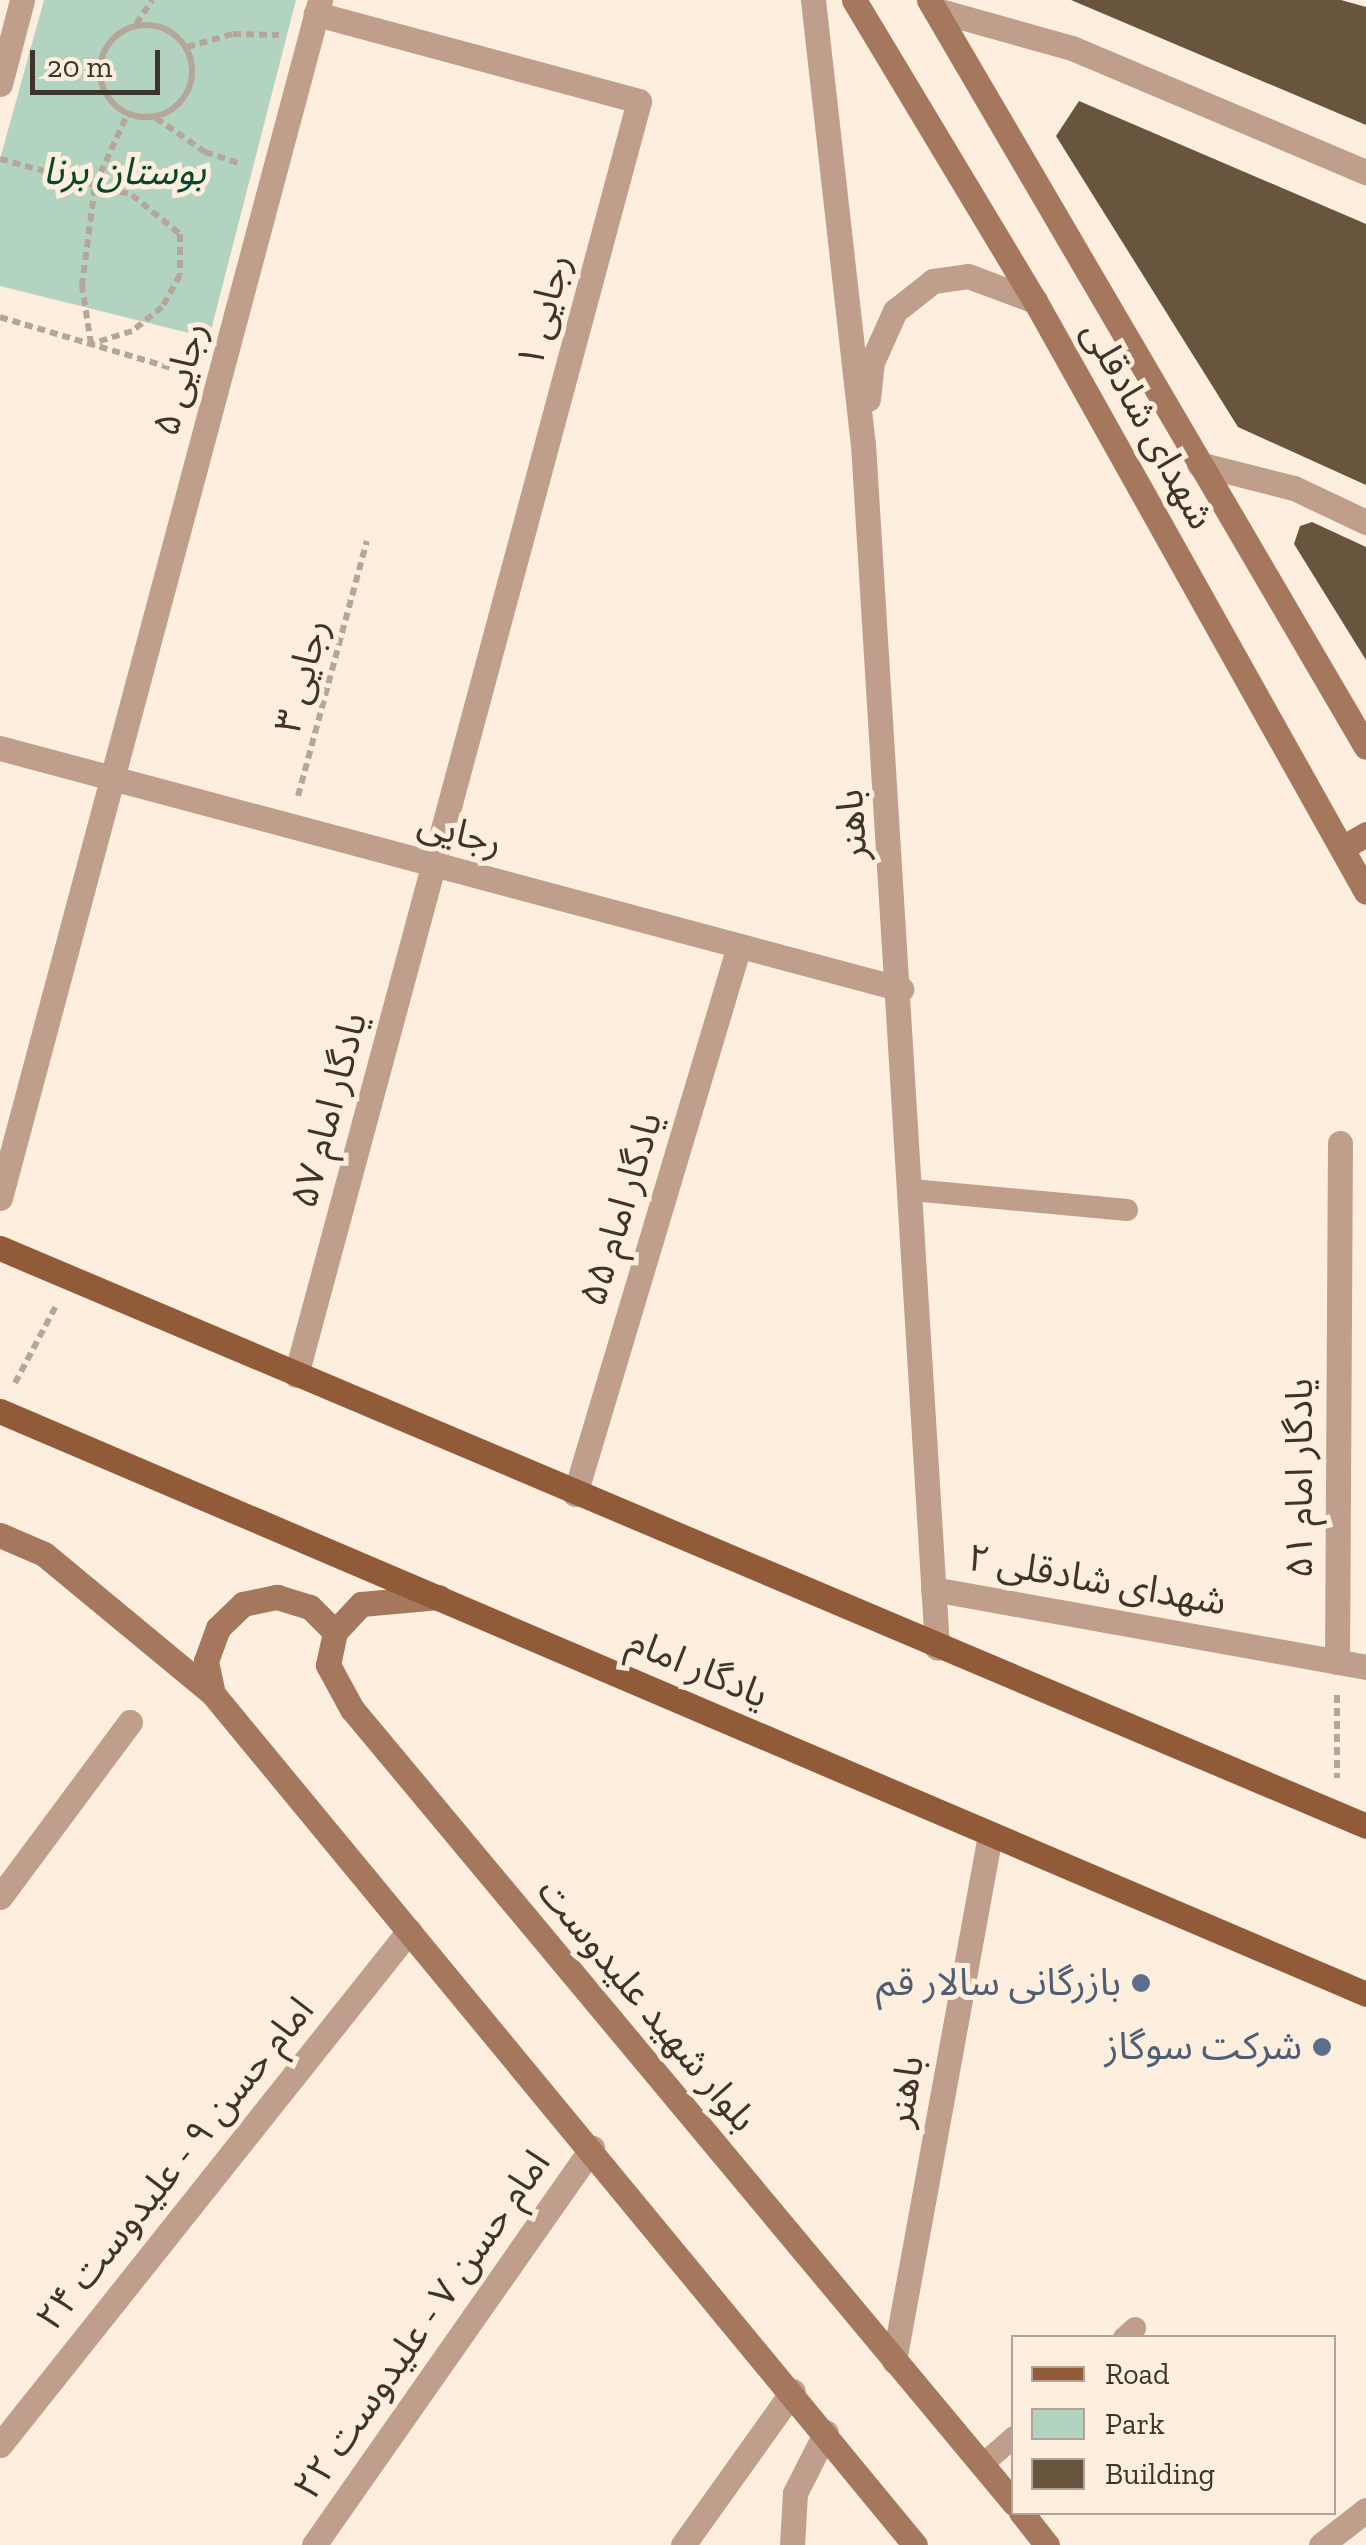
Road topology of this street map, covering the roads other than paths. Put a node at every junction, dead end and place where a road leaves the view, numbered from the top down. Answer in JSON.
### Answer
{"nodes":[{"id":1,"x":22,"y":0,"type":"edge"},
{"id":2,"x":813,"y":0,"type":"edge"},
{"id":3,"x":854,"y":0,"type":"edge"},
{"id":4,"x":933,"y":5,"type":"edge"},
{"id":5,"x":316,"y":16,"type":"edge"},
{"id":6,"x":0,"y":84,"type":"edge"},
{"id":7,"x":1366,"y":172,"type":"edge"},
{"id":8,"x":1035,"y":300,"type":"junction"},
{"id":9,"x":863,"y":444,"type":"junction"},
{"id":10,"x":1198,"y":464,"type":"junction"},
{"id":11,"x":1366,"y":522,"type":"edge"},
{"id":12,"x":0,"y":748,"type":"edge"},
{"id":13,"x":1366,"y":748,"type":"edge"},
{"id":14,"x":112,"y":778,"type":"junction"},
{"id":15,"x":1366,"y":834,"type":"edge"},
{"id":16,"x":1342,"y":848,"type":"junction"},
{"id":17,"x":435,"y":864,"type":"junction"},
{"id":18,"x":1366,"y":892,"type":"edge"},
{"id":19,"x":739,"y":946,"type":"junction"},
{"id":20,"x":901,"y":990,"type":"junction"},
{"id":21,"x":1340,"y":1143,"type":"dead end"},
{"id":22,"x":912,"y":1190,"type":"junction"},
{"id":23,"x":0,"y":1198,"type":"edge"},
{"id":24,"x":1127,"y":1210,"type":"dead end"},
{"id":25,"x":0,"y":1248,"type":"edge"},
{"id":26,"x":296,"y":1375,"type":"junction"},
{"id":27,"x":4,"y":1403,"type":"edge"},
{"id":28,"x":575,"y":1494,"type":"junction"},
{"id":29,"x":0,"y":1535,"type":"edge"},
{"id":30,"x":933,"y":1589,"type":"junction"},
{"id":31,"x":439,"y":1597,"type":"junction"},
{"id":32,"x":334,"y":1632,"type":"junction"},
{"id":33,"x":936,"y":1648,"type":"junction"},
{"id":34,"x":1336,"y":1662,"type":"junction"},
{"id":35,"x":1366,"y":1667,"type":"edge"},
{"id":36,"x":213,"y":1694,"type":"junction"},
{"id":37,"x":130,"y":1722,"type":"dead end"},
{"id":38,"x":1366,"y":1826,"type":"edge"},
{"id":39,"x":990,"y":1834,"type":"junction"},
{"id":40,"x":0,"y":1897,"type":"edge"},
{"id":41,"x":409,"y":1930,"type":"junction"},
{"id":42,"x":1366,"y":1994,"type":"edge"},
{"id":43,"x":592,"y":2148,"type":"junction"},
{"id":44,"x":894,"y":2361,"type":"junction"},
{"id":45,"x":793,"y":2390,"type":"junction"},
{"id":46,"x":826,"y":2432,"type":"junction"},
{"id":47,"x":1011,"y":2440,"type":"edge"},
{"id":48,"x":0,"y":2445,"type":"edge"},
{"id":49,"x":982,"y":2465,"type":"junction"},
{"id":50,"x":1011,"y":2500,"type":"edge"},
{"id":51,"x":1366,"y":2510,"type":"edge"},
{"id":52,"x":1023,"y":2515,"type":"edge"},
{"id":53,"x":314,"y":2545,"type":"edge"},
{"id":54,"x":683,"y":2545,"type":"edge"},
{"id":55,"x":792,"y":2545,"type":"edge"},
{"id":56,"x":916,"y":2545,"type":"edge"},
{"id":57,"x":1047,"y":2545,"type":"edge"},
{"id":58,"x":1321,"y":2545,"type":"edge"}],
"edges":[{"from":1,"to":6,"type":"street"},
{"from":2,"to":9,"type":"street","name":"باهنر"},
{"from":3,"to":8,"type":"main road","name":"شهدای شادقلی"},
{"from":4,"to":7,"type":"street"},
{"from":4,"to":10,"type":"main road","name":"شهدای شادقلی"},
{"from":5,"to":14,"type":"street","name":"رجایی ۵"},
{"from":5,"to":17,"type":"street","name":"رجایی ۱"},
{"from":8,"to":9,"type":"street"},
{"from":8,"to":16,"type":"main road","name":"شهدای شادقلی"},
{"from":9,"to":20,"type":"street","name":"باهنر"},
{"from":10,"to":11,"type":"street"},
{"from":10,"to":13,"type":"main road","name":"شهدای شادقلی"},
{"from":12,"to":14,"type":"street","name":"رجایی"},
{"from":14,"to":17,"type":"street","name":"رجایی"},
{"from":14,"to":23,"type":"street","name":"رجایی ۵"},
{"from":15,"to":16,"type":"main road"},
{"from":16,"to":18,"type":"main road","name":"شهدای شادقلی"},
{"from":17,"to":19,"type":"street","name":"رجایی"},
{"from":17,"to":26,"type":"street","name":"یادگار امام ۵۷"},
{"from":19,"to":20,"type":"street","name":"رجایی"},
{"from":19,"to":28,"type":"street","name":"یادگار امام ۵۵"},
{"from":20,"to":22,"type":"street","name":"باهنر"},
{"from":21,"to":34,"type":"street","name":"یادگار امام ۵۱"},
{"from":22,"to":24,"type":"lane"},
{"from":22,"to":30,"type":"street","name":"باهنر"},
{"from":25,"to":26,"type":"main road"},
{"from":26,"to":28,"type":"main road"},
{"from":27,"to":31,"type":"main road","name":"یادگار امام"},
{"from":28,"to":33,"type":"main road"},
{"from":29,"to":36,"type":"main road"},
{"from":30,"to":33,"type":"street","name":"باهنر"},
{"from":30,"to":34,"type":"street","name":"شهدای شادقلی ۲"},
{"from":31,"to":32,"type":"main road"},
{"from":31,"to":39,"type":"main road","name":"یادگار امام"},
{"from":32,"to":36,"type":"main road"},
{"from":32,"to":44,"type":"main road","name":"بلوار شهید علیدوست"},
{"from":33,"to":38,"type":"main road"},
{"from":34,"to":35,"type":"street","name":"شهدای شادقلی ۲"},
{"from":36,"to":41,"type":"main road"},
{"from":37,"to":40,"type":"street"},
{"from":39,"to":42,"type":"main road","name":"یادگار امام"},
{"from":39,"to":44,"type":"street","name":"باهنر"},
{"from":41,"to":43,"type":"main road"},
{"from":41,"to":48,"type":"street","name":"امام حسن ۹ - علیدوست ۲۴"},
{"from":43,"to":45,"type":"main road"},
{"from":43,"to":53,"type":"street","name":"امام حسن ۷ - علیدوست ۲۲"},
{"from":44,"to":49,"type":"main road","name":"بلوار شهید علیدوست"},
{"from":45,"to":46,"type":"main road"},
{"from":45,"to":54,"type":"street"},
{"from":46,"to":55,"type":"street"},
{"from":46,"to":56,"type":"main road"},
{"from":47,"to":49,"type":"lane"},
{"from":49,"to":50,"type":"main road","name":"بلوار شهید علیدوست"},
{"from":51,"to":58,"type":"street"},
{"from":52,"to":57,"type":"main road"}]}
